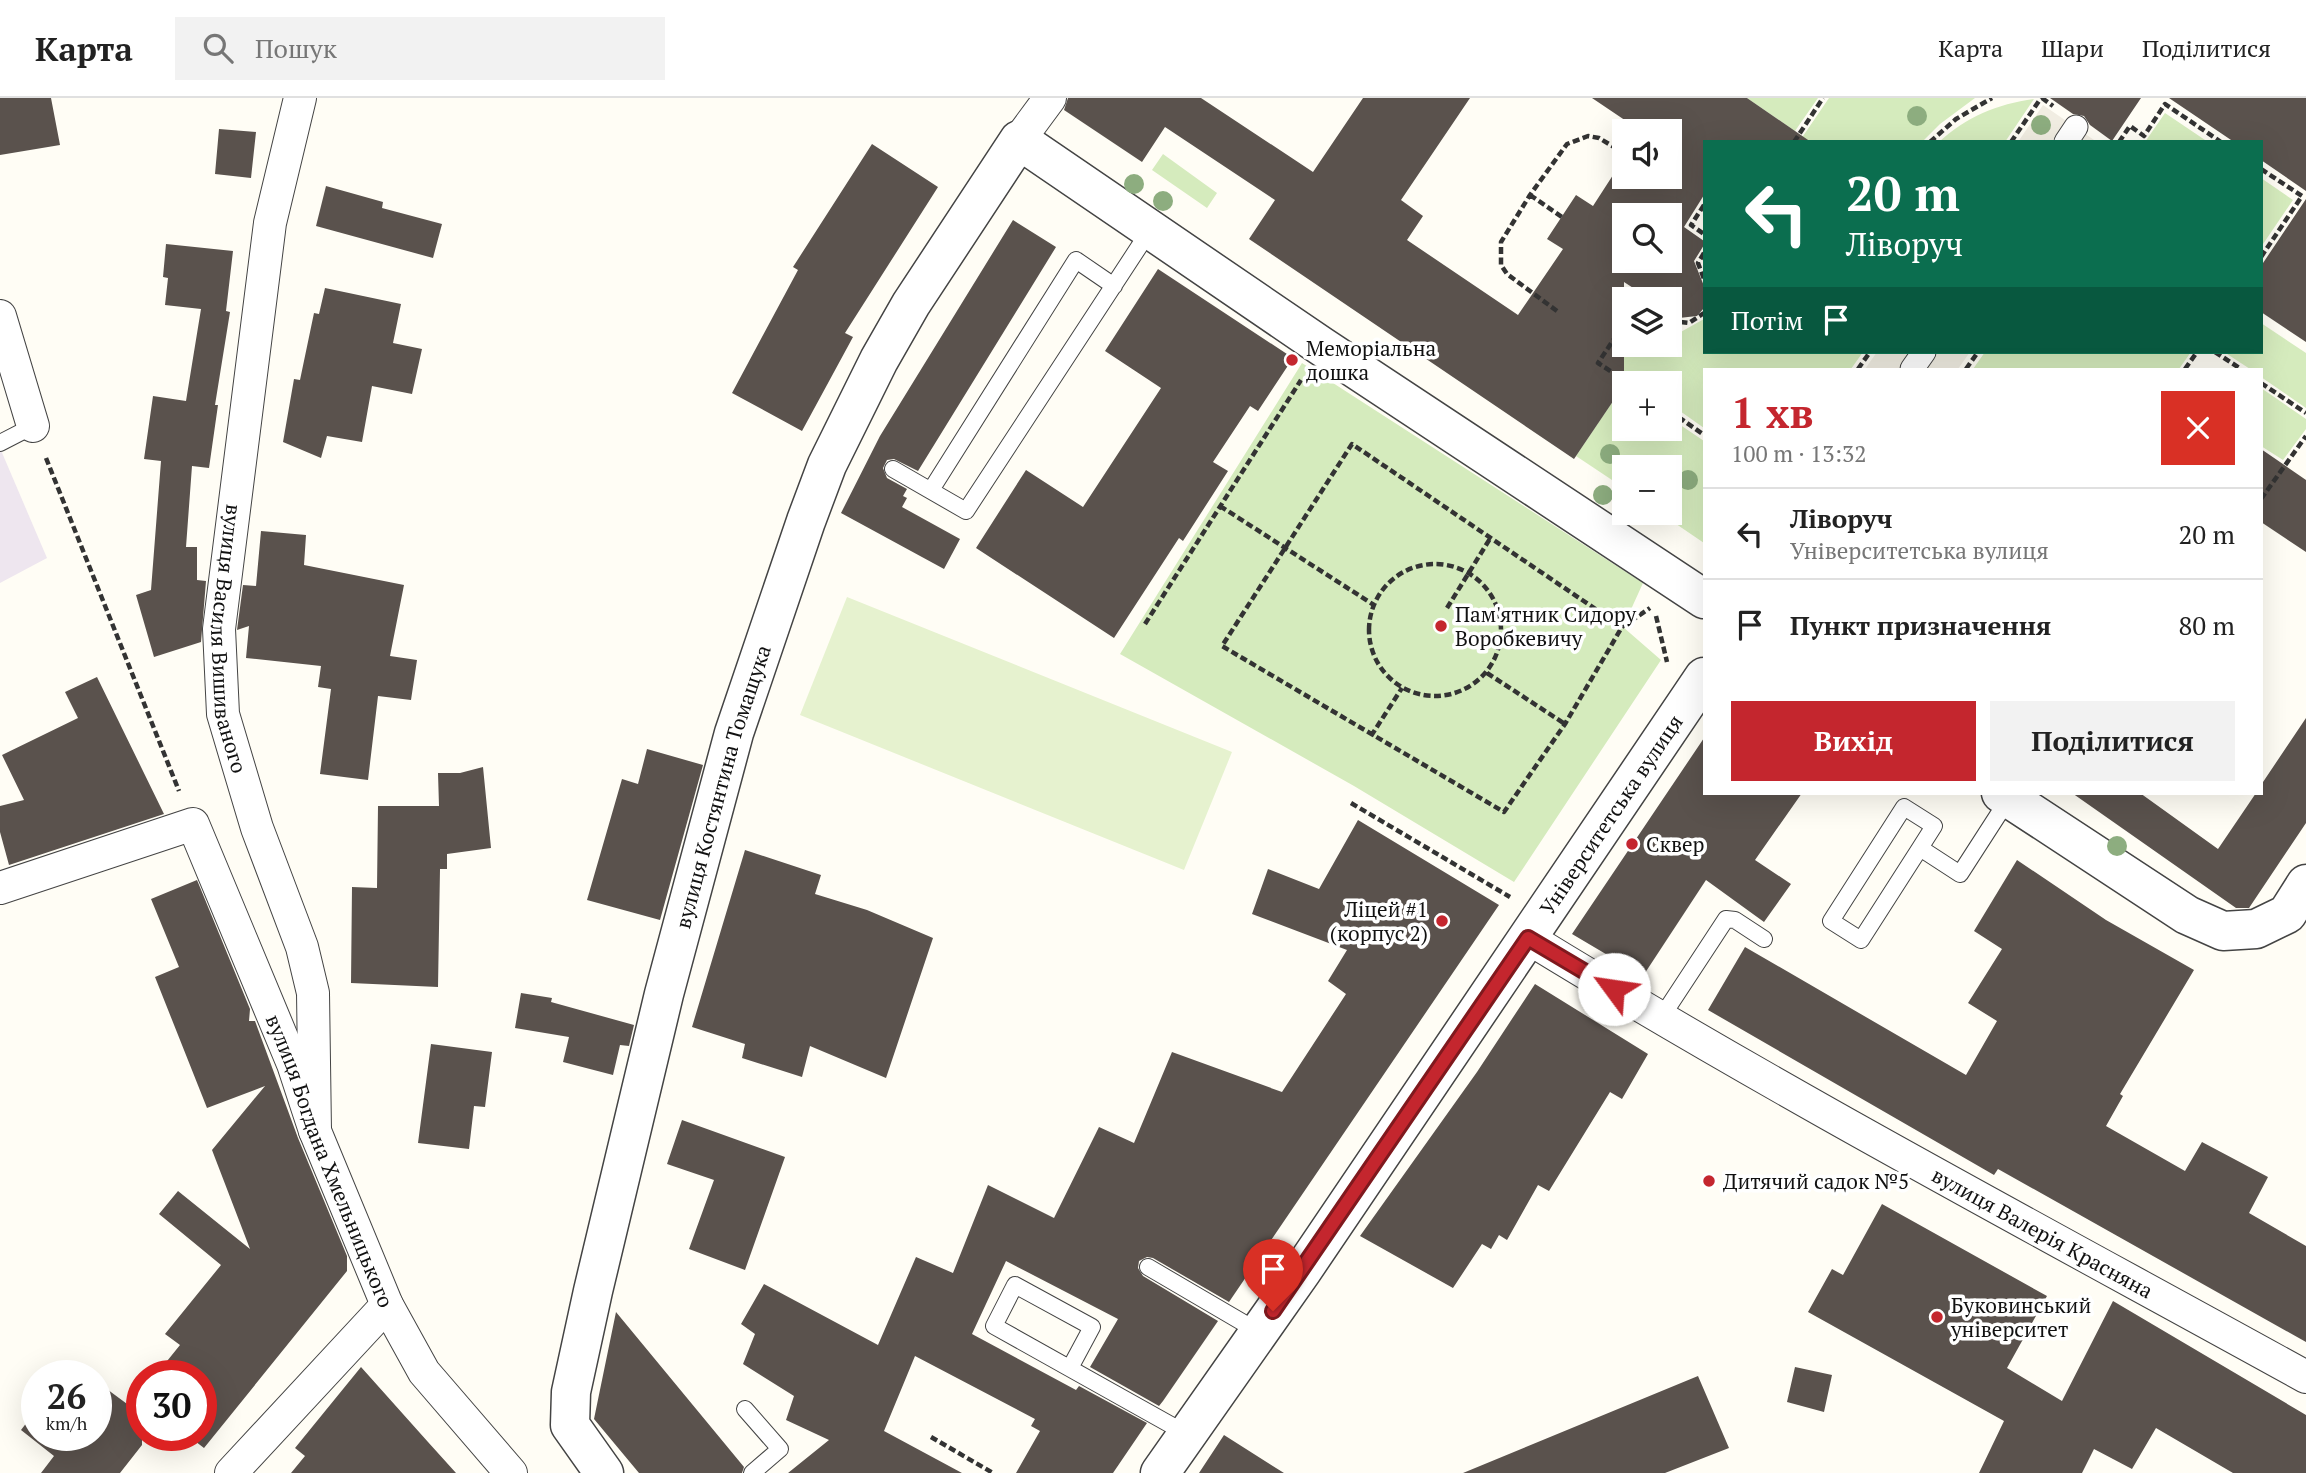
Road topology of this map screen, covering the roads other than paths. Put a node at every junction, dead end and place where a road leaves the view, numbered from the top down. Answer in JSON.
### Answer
{"nodes":[{"id":1,"x":300,"y":98,"type":"edge"},
{"id":2,"x":1050,"y":98,"type":"edge"},
{"id":3,"x":1019,"y":140,"type":"junction"},
{"id":4,"x":1150,"y":230,"type":"junction"},
{"id":5,"x":1114,"y":286,"type":"junction"},
{"id":6,"x":0,"y":316,"type":"edge"},
{"id":7,"x":33,"y":426,"type":"joint"},
{"id":8,"x":0,"y":443,"type":"edge"},
{"id":9,"x":893,"y":469,"type":"dead end"},
{"id":10,"x":930,"y":490,"type":"junction"},
{"id":11,"x":1703,"y":598,"type":"edge"},
{"id":12,"x":1703,"y":678,"type":"edge"},
{"id":13,"x":2005,"y":795,"type":"edge"},
{"id":14,"x":1920,"y":848,"type":"junction"},
{"id":15,"x":2306,"y":884,"type":"edge"},
{"id":16,"x":0,"y":888,"type":"edge"},
{"id":17,"x":1528,"y":938,"type":"junction"},
{"id":18,"x":1764,"y":939,"type":"dead end"},
{"id":19,"x":1661,"y":1018,"type":"junction"},
{"id":20,"x":314,"y":1131,"type":"junction"},
{"id":21,"x":1148,"y":1267,"type":"dead end"},
{"id":22,"x":387,"y":1305,"type":"junction"},
{"id":23,"x":1259,"y":1332,"type":"junction"},
{"id":24,"x":1070,"y":1368,"type":"junction"},
{"id":25,"x":2306,"y":1377,"type":"edge"},
{"id":26,"x":744,"y":1409,"type":"dead end"},
{"id":27,"x":1187,"y":1434,"type":"junction"},
{"id":28,"x":231,"y":1473,"type":"edge"},
{"id":29,"x":511,"y":1473,"type":"edge"},
{"id":30,"x":604,"y":1473,"type":"edge"},
{"id":31,"x":752,"y":1473,"type":"edge"},
{"id":32,"x":1160,"y":1473,"type":"edge"}],
"edges":[{"from":1,"to":20,"type":"street","name":"вулиця Василя Вишиваного"},
{"from":2,"to":3,"type":"street"},
{"from":3,"to":4,"type":"street"},
{"from":3,"to":30,"type":"street","name":"вулиця Костянтина Томащука"},
{"from":4,"to":5,"type":"lane"},
{"from":4,"to":11,"type":"street"},
{"from":5,"to":10,"type":"lane"},
{"from":5,"to":10,"type":"lane"},
{"from":6,"to":7,"type":"street"},
{"from":7,"to":8,"type":"lane"},
{"from":9,"to":10,"type":"lane"},
{"from":12,"to":17,"type":"street","name":"Університетська вулиця"},
{"from":13,"to":14,"type":"lane"},
{"from":13,"to":15,"type":"street"},
{"from":14,"to":14,"type":"lane"},
{"from":16,"to":20,"type":"street","name":"вулиця Богдана Хмельницького"},
{"from":17,"to":19,"type":"street","name":"вулиця Валерія Красняна"},
{"from":17,"to":23,"type":"street","name":"Університетська вулиця"},
{"from":18,"to":19,"type":"lane"},
{"from":19,"to":25,"type":"street","name":"вулиця Валерія Красняна"},
{"from":20,"to":22,"type":"street","name":"вулиця Богдана Хмельницького"},
{"from":21,"to":23,"type":"lane"},
{"from":22,"to":28,"type":"street"},
{"from":22,"to":29,"type":"street","name":"вулиця Богдана Хмельницького"},
{"from":23,"to":27,"type":"street","name":"Університетська вулиця"},
{"from":24,"to":24,"type":"lane"},
{"from":24,"to":27,"type":"lane"},
{"from":26,"to":31,"type":"lane"},
{"from":27,"to":32,"type":"street","name":"Університетська вулиця"}]}
